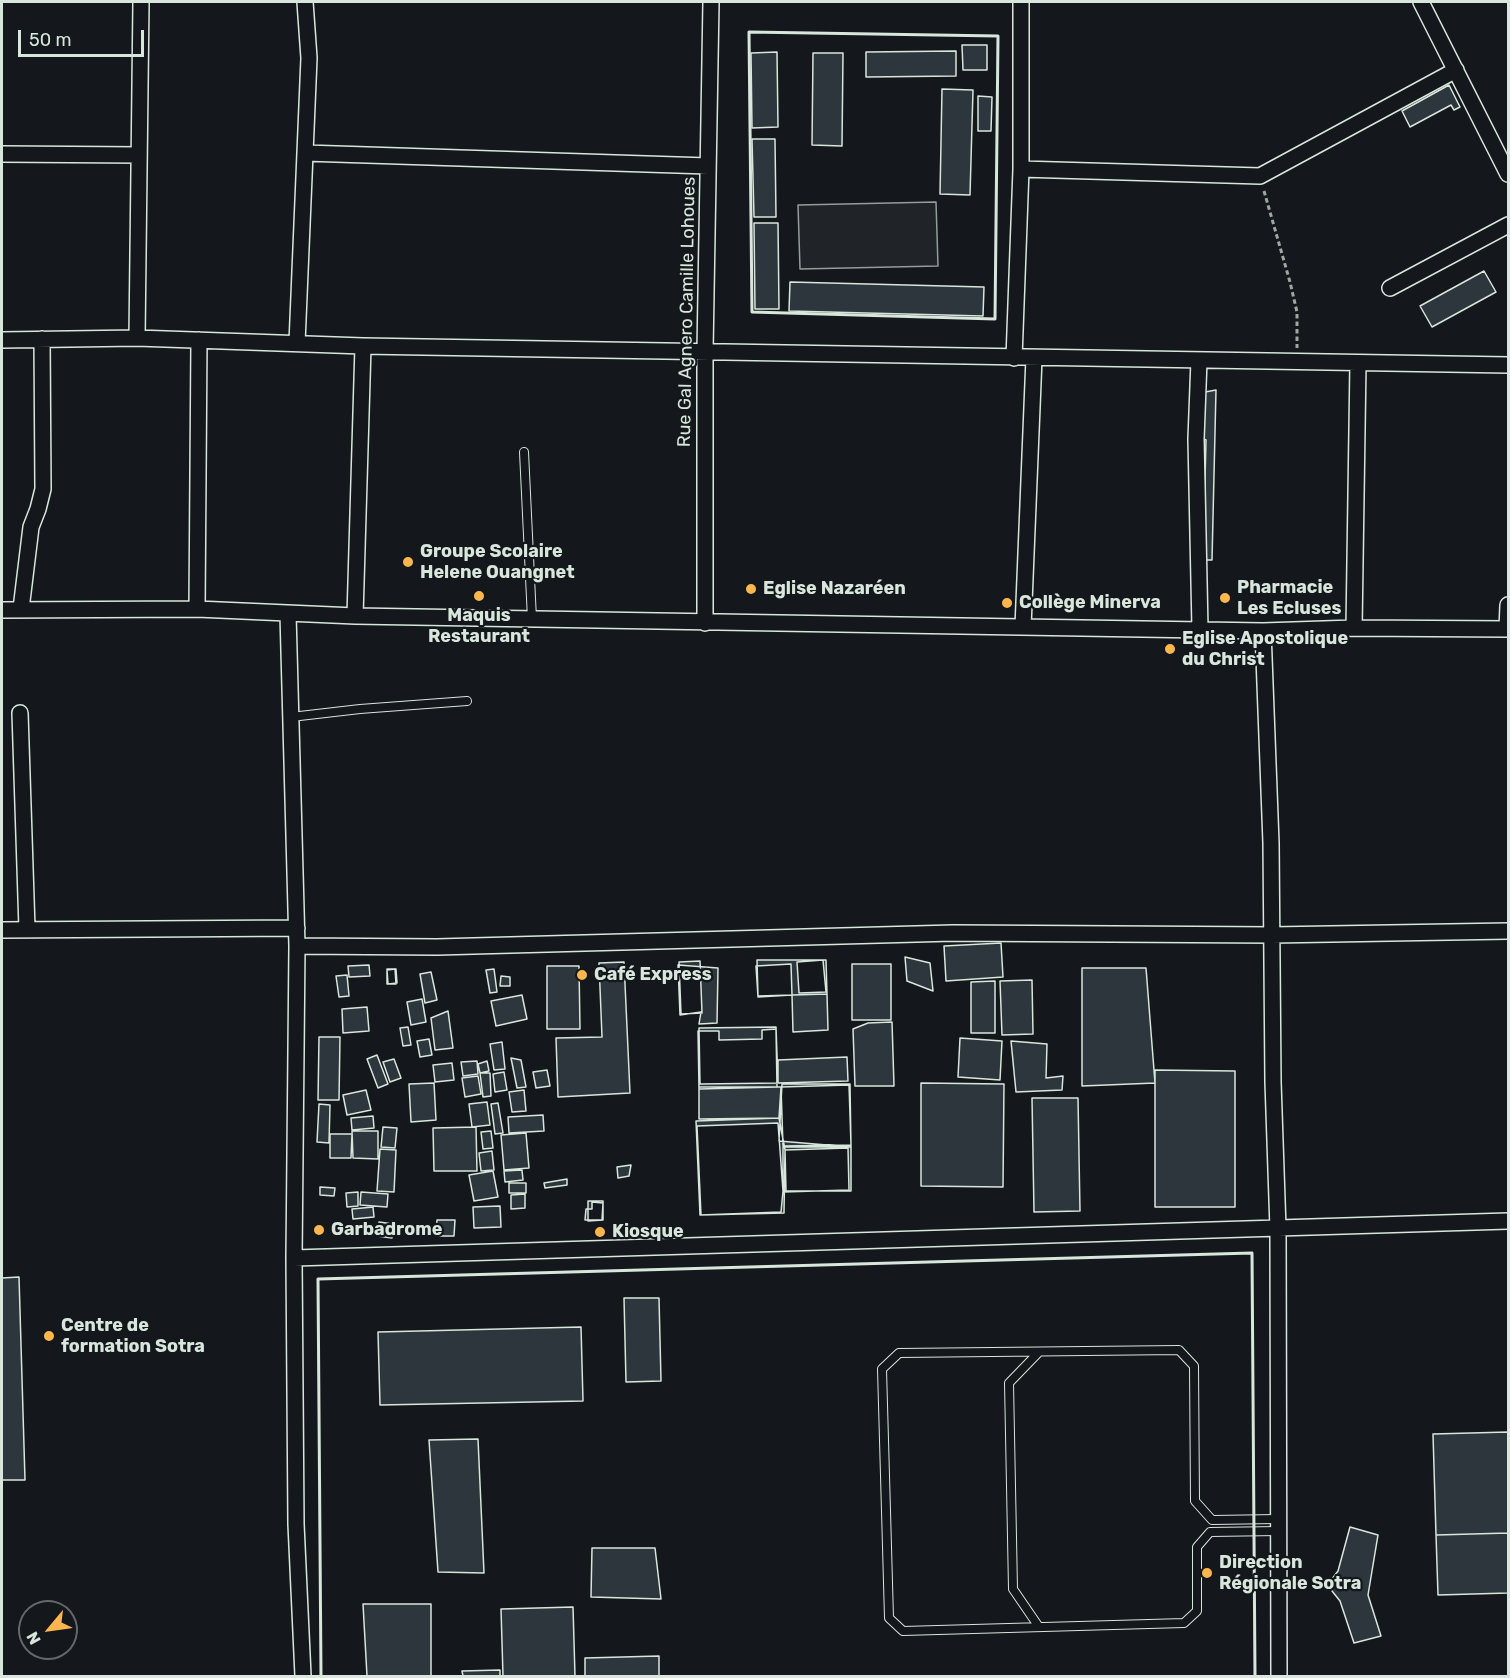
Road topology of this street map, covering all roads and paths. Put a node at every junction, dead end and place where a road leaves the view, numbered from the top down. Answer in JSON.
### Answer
{"nodes":[{"id":1,"x":141,"y":2,"type":"edge"},
{"id":2,"x":305,"y":2,"type":"edge"},
{"id":3,"x":711,"y":2,"type":"edge"},
{"id":4,"x":1021,"y":2,"type":"edge"},
{"id":5,"x":1420,"y":2,"type":"edge"},
{"id":6,"x":1456,"y":70,"type":"junction"},
{"id":7,"x":305,"y":153,"type":"junction"},
{"id":8,"x":2,"y":154,"type":"edge"},
{"id":9,"x":139,"y":155,"type":"junction"},
{"id":10,"x":708,"y":166,"type":"junction"},
{"id":11,"x":1021,"y":169,"type":"junction"},
{"id":12,"x":1509,"y":174,"type":"edge"},
{"id":13,"x":1260,"y":176,"type":"junction"},
{"id":14,"x":1509,"y":225,"type":"edge"},
{"id":15,"x":1390,"y":288,"type":"dead end"},
{"id":16,"x":137,"y":338,"type":"junction"},
{"id":17,"x":42,"y":339,"type":"junction"},
{"id":18,"x":2,"y":340,"type":"edge"},
{"id":19,"x":199,"y":340,"type":"junction"},
{"id":20,"x":297,"y":343,"type":"junction"},
{"id":21,"x":363,"y":346,"type":"junction"},
{"id":22,"x":705,"y":351,"type":"junction"},
{"id":23,"x":1014,"y":358,"type":"junction"},
{"id":24,"x":1034,"y":358,"type":"junction"},
{"id":25,"x":1199,"y":360,"type":"junction"},
{"id":26,"x":1298,"y":362,"type":"junction"},
{"id":27,"x":1358,"y":363,"type":"junction"},
{"id":28,"x":1509,"y":365,"type":"edge"},
{"id":29,"x":524,"y":452,"type":"dead end"},
{"id":30,"x":1509,"y":605,"type":"edge"},
{"id":31,"x":2,"y":609,"type":"edge"},
{"id":32,"x":21,"y":609,"type":"junction"},
{"id":33,"x":197,"y":609,"type":"junction"},
{"id":34,"x":288,"y":614,"type":"junction"},
{"id":35,"x":354,"y":616,"type":"junction"},
{"id":36,"x":532,"y":619,"type":"junction"},
{"id":37,"x":705,"y":623,"type":"junction"},
{"id":38,"x":1023,"y":627,"type":"junction"},
{"id":39,"x":1354,"y":628,"type":"junction"},
{"id":40,"x":1200,"y":629,"type":"junction"},
{"id":41,"x":1508,"y":629,"type":"edge"},
{"id":42,"x":1263,"y":631,"type":"junction"},
{"id":43,"x":467,"y":701,"type":"dead end"},
{"id":44,"x":20,"y":713,"type":"dead end"},
{"id":45,"x":291,"y":717,"type":"junction"},
{"id":46,"x":297,"y":928,"type":"junction"},
{"id":47,"x":27,"y":929,"type":"junction"},
{"id":48,"x":2,"y":930,"type":"edge"},
{"id":49,"x":1509,"y":931,"type":"edge"},
{"id":50,"x":1272,"y":935,"type":"junction"},
{"id":51,"x":297,"y":946,"type":"junction"},
{"id":52,"x":1509,"y":1221,"type":"edge"},
{"id":53,"x":1278,"y":1229,"type":"junction"},
{"id":54,"x":294,"y":1258,"type":"junction"},
{"id":55,"x":1039,"y":1352,"type":"junction"},
{"id":56,"x":1278,"y":1525,"type":"junction"},
{"id":57,"x":1039,"y":1627,"type":"junction"},
{"id":58,"x":303,"y":1677,"type":"edge"},
{"id":59,"x":1279,"y":1677,"type":"edge"}],
"edges":[{"from":1,"to":9,"type":"street"},
{"from":2,"to":7,"type":"street"},
{"from":3,"to":10,"type":"street","name":"Rue Gal Agnero Camille Lohoues"},
{"from":4,"to":11,"type":"street"},
{"from":5,"to":6,"type":"street"},
{"from":6,"to":12,"type":"street"},
{"from":6,"to":13,"type":"street"},
{"from":7,"to":10,"type":"street"},
{"from":7,"to":20,"type":"street"},
{"from":8,"to":9,"type":"street"},
{"from":9,"to":16,"type":"street"},
{"from":10,"to":22,"type":"street","name":"Rue Gal Agnero Camille Lohoues"},
{"from":11,"to":13,"type":"street"},
{"from":11,"to":23,"type":"street"},
{"from":13,"to":26,"type":"path"},
{"from":14,"to":15,"type":"street"},
{"from":16,"to":17,"type":"street"},
{"from":16,"to":19,"type":"street"},
{"from":17,"to":18,"type":"street"},
{"from":17,"to":32,"type":"street"},
{"from":19,"to":20,"type":"street"},
{"from":19,"to":33,"type":"street"},
{"from":20,"to":21,"type":"street"},
{"from":21,"to":22,"type":"street"},
{"from":21,"to":35,"type":"street"},
{"from":22,"to":23,"type":"street"},
{"from":22,"to":37,"type":"street","name":"Rue Gal Agnero Camille Lohoues"},
{"from":23,"to":24,"type":"street"},
{"from":24,"to":25,"type":"street"},
{"from":24,"to":38,"type":"street"},
{"from":25,"to":26,"type":"street"},
{"from":25,"to":40,"type":"street"},
{"from":26,"to":27,"type":"street"},
{"from":27,"to":28,"type":"street"},
{"from":27,"to":39,"type":"street"},
{"from":29,"to":36,"type":"lane"},
{"from":30,"to":41,"type":"street"},
{"from":31,"to":32,"type":"street"},
{"from":32,"to":33,"type":"street"},
{"from":33,"to":34,"type":"street"},
{"from":34,"to":35,"type":"street"},
{"from":34,"to":45,"type":"street"},
{"from":35,"to":36,"type":"street"},
{"from":36,"to":37,"type":"street"},
{"from":37,"to":38,"type":"street"},
{"from":38,"to":40,"type":"street"},
{"from":39,"to":41,"type":"street"},
{"from":39,"to":42,"type":"street"},
{"from":40,"to":42,"type":"street"},
{"from":42,"to":50,"type":"street"},
{"from":43,"to":45,"type":"lane"},
{"from":44,"to":47,"type":"street"},
{"from":45,"to":46,"type":"street"},
{"from":46,"to":47,"type":"street"},
{"from":46,"to":51,"type":"street"},
{"from":47,"to":48,"type":"street"},
{"from":49,"to":50,"type":"street"},
{"from":50,"to":51,"type":"street"},
{"from":50,"to":53,"type":"street"},
{"from":51,"to":54,"type":"street"},
{"from":52,"to":53,"type":"street"},
{"from":53,"to":54,"type":"street"},
{"from":53,"to":56,"type":"street"},
{"from":54,"to":58,"type":"street"},
{"from":55,"to":56,"type":"lane"},
{"from":55,"to":57,"type":"lane"},
{"from":55,"to":57,"type":"lane"},
{"from":56,"to":57,"type":"lane"},
{"from":56,"to":59,"type":"street"}]}
